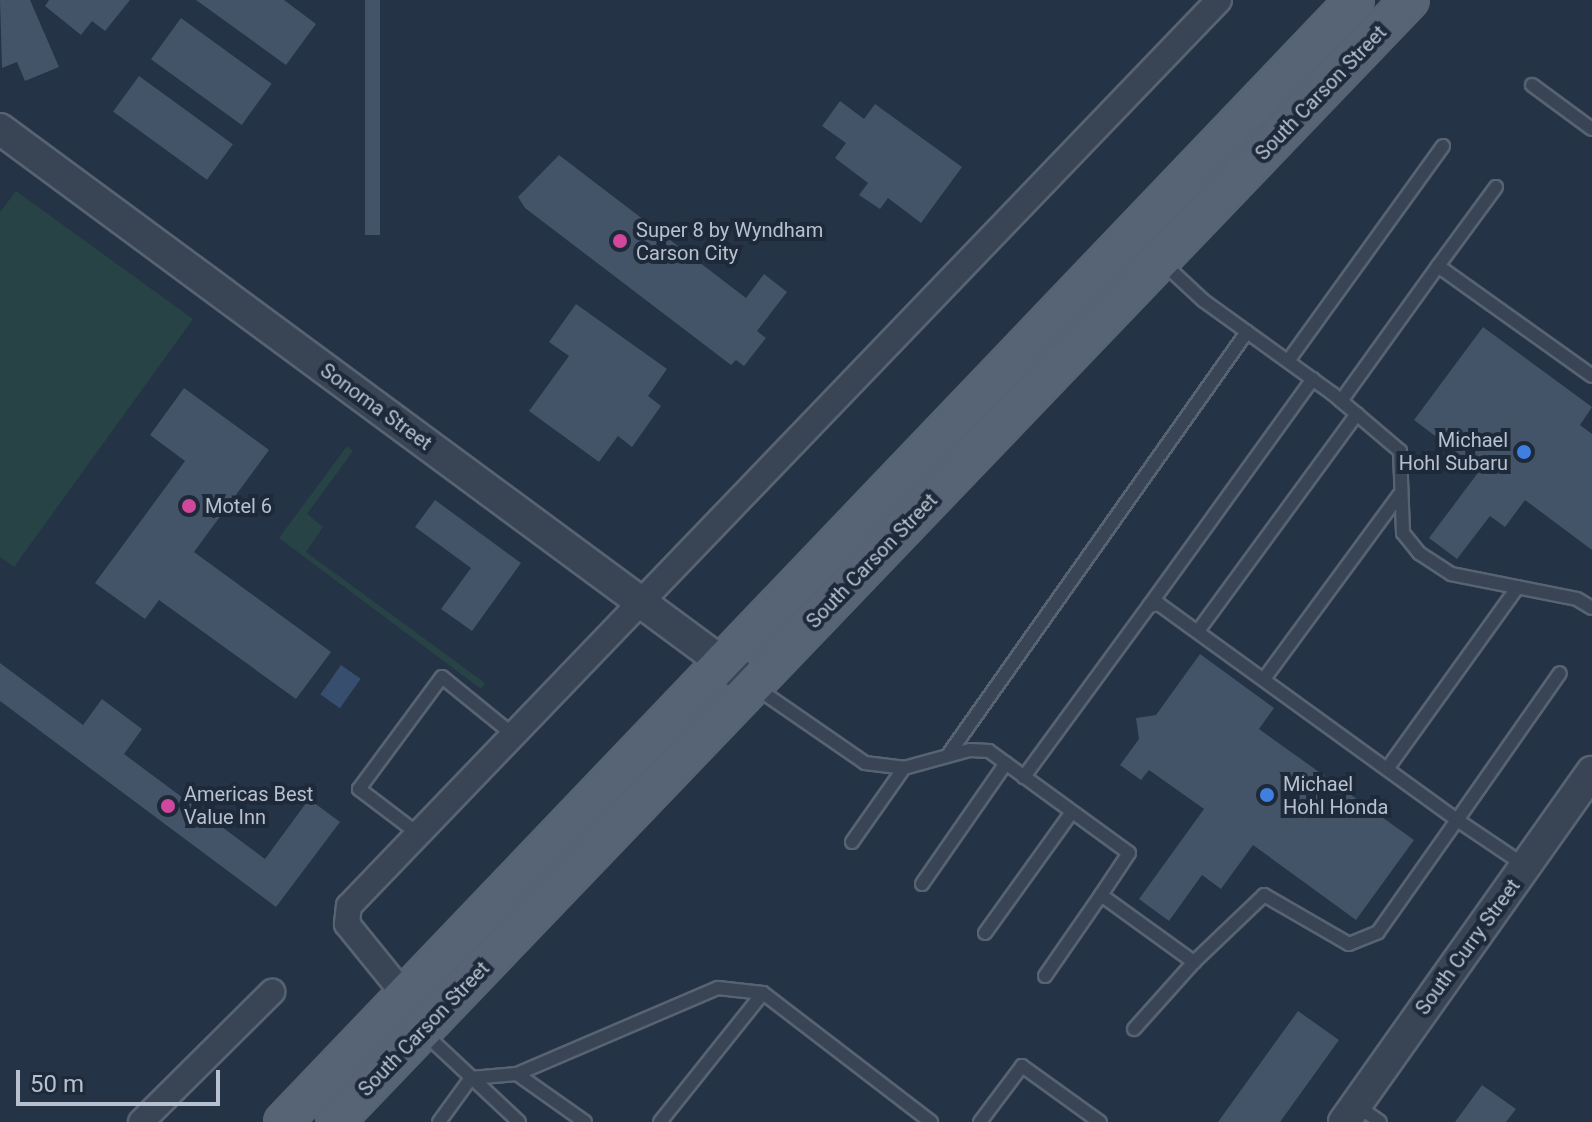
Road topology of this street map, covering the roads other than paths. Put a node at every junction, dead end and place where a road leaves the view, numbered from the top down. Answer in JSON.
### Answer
{"nodes":[{"id":1,"x":1219,"y":0,"type":"edge"},
{"id":2,"x":1355,"y":0,"type":"edge"},
{"id":3,"x":1410,"y":0,"type":"edge"},
{"id":4,"x":1532,"y":85,"type":"dead end"},
{"id":5,"x":0,"y":129,"type":"edge"},
{"id":6,"x":1592,"y":129,"type":"edge"},
{"id":7,"x":1443,"y":146,"type":"dead end"},
{"id":8,"x":1496,"y":187,"type":"dead end"},
{"id":9,"x":1161,"y":260,"type":"junction"},
{"id":10,"x":1438,"y":266,"type":"junction"},
{"id":11,"x":1247,"y":332,"type":"junction"},
{"id":12,"x":1288,"y":361,"type":"junction"},
{"id":13,"x":1592,"y":376,"type":"edge"},
{"id":14,"x":1313,"y":379,"type":"junction"},
{"id":15,"x":1341,"y":401,"type":"junction"},
{"id":16,"x":1357,"y":414,"type":"junction"},
{"id":17,"x":1399,"y":495,"type":"junction"},
{"id":18,"x":1518,"y":587,"type":"junction"},
{"id":19,"x":641,"y":600,"type":"junction"},
{"id":20,"x":1149,"y":606,"type":"junction"},
{"id":21,"x":1592,"y":608,"type":"edge"},
{"id":22,"x":1198,"y":631,"type":"junction"},
{"id":23,"x":723,"y":662,"type":"junction"},
{"id":24,"x":1560,"y":673,"type":"dead end"},
{"id":25,"x":1264,"y":679,"type":"junction"},
{"id":26,"x":753,"y":685,"type":"junction"},
{"id":27,"x":511,"y":733,"type":"junction"},
{"id":28,"x":948,"y":755,"type":"junction"},
{"id":29,"x":1006,"y":763,"type":"junction"},
{"id":30,"x":904,"y":768,"type":"junction"},
{"id":31,"x":1387,"y":769,"type":"junction"},
{"id":32,"x":1592,"y":772,"type":"edge"},
{"id":33,"x":1024,"y":777,"type":"junction"},
{"id":34,"x":1072,"y":812,"type":"junction"},
{"id":35,"x":1457,"y":820,"type":"junction"},
{"id":36,"x":417,"y":833,"type":"junction"},
{"id":37,"x":852,"y":842,"type":"dead end"},
{"id":38,"x":1527,"y":867,"type":"junction"},
{"id":39,"x":922,"y":884,"type":"dead end"},
{"id":40,"x":1101,"y":895,"type":"junction"},
{"id":41,"x":985,"y":933,"type":"dead end"},
{"id":42,"x":1194,"y":962,"type":"junction"},
{"id":43,"x":1045,"y":976,"type":"dead end"},
{"id":44,"x":272,"y":992,"type":"dead end"},
{"id":45,"x":403,"y":993,"type":"junction"},
{"id":46,"x":763,"y":993,"type":"junction"},
{"id":47,"x":1134,"y":1029,"type":"dead end"},
{"id":48,"x":422,"y":1031,"type":"junction"},
{"id":49,"x":517,"y":1074,"type":"junction"},
{"id":50,"x":471,"y":1078,"type":"junction"},
{"id":51,"x":1360,"y":1116,"type":"edge"},
{"id":52,"x":521,"y":1121,"type":"edge"},
{"id":53,"x":141,"y":1122,"type":"edge"},
{"id":54,"x":283,"y":1122,"type":"edge"},
{"id":55,"x":335,"y":1122,"type":"edge"},
{"id":56,"x":439,"y":1122,"type":"edge"},
{"id":57,"x":585,"y":1122,"type":"edge"},
{"id":58,"x":660,"y":1122,"type":"edge"},
{"id":59,"x":931,"y":1122,"type":"edge"},
{"id":60,"x":980,"y":1122,"type":"edge"},
{"id":61,"x":1100,"y":1122,"type":"edge"}],
"edges":[{"from":1,"to":19,"type":"street"},
{"from":2,"to":23,"type":"main road","name":"South Carson Street"},
{"from":3,"to":9,"type":"main road","name":"South Carson Street"},
{"from":4,"to":6,"type":"lane"},
{"from":5,"to":19,"type":"street","name":"Sonoma Street"},
{"from":7,"to":12,"type":"lane"},
{"from":8,"to":10,"type":"lane"},
{"from":9,"to":11,"type":"lane"},
{"from":9,"to":26,"type":"main road","name":"South Carson Street"},
{"from":10,"to":13,"type":"lane"},
{"from":10,"to":15,"type":"lane"},
{"from":11,"to":12,"type":"lane"},
{"from":11,"to":28,"type":"lane"},
{"from":12,"to":14,"type":"lane"},
{"from":14,"to":15,"type":"lane"},
{"from":14,"to":20,"type":"lane"},
{"from":15,"to":16,"type":"lane"},
{"from":16,"to":17,"type":"lane"},
{"from":16,"to":22,"type":"lane"},
{"from":17,"to":18,"type":"lane"},
{"from":17,"to":25,"type":"lane"},
{"from":18,"to":21,"type":"lane"},
{"from":18,"to":31,"type":"lane"},
{"from":19,"to":23,"type":"street","name":"Sonoma Street"},
{"from":19,"to":27,"type":"street"},
{"from":20,"to":22,"type":"lane"},
{"from":20,"to":33,"type":"lane"},
{"from":22,"to":25,"type":"lane"},
{"from":23,"to":26,"type":"street","name":"Sonoma Street"},
{"from":23,"to":45,"type":"main road","name":"South Carson Street"},
{"from":24,"to":35,"type":"lane"},
{"from":25,"to":31,"type":"lane"},
{"from":26,"to":30,"type":"lane"},
{"from":26,"to":48,"type":"main road","name":"South Carson Street"},
{"from":27,"to":36,"type":"street"},
{"from":27,"to":36,"type":"lane"},
{"from":28,"to":29,"type":"lane"},
{"from":28,"to":30,"type":"lane"},
{"from":29,"to":33,"type":"lane"},
{"from":29,"to":39,"type":"lane"},
{"from":30,"to":37,"type":"lane"},
{"from":31,"to":35,"type":"lane"},
{"from":32,"to":38,"type":"street","name":"South Curry Street"},
{"from":33,"to":34,"type":"lane"},
{"from":34,"to":40,"type":"lane"},
{"from":34,"to":41,"type":"lane"},
{"from":35,"to":38,"type":"lane"},
{"from":35,"to":42,"type":"lane"},
{"from":36,"to":45,"type":"street"},
{"from":38,"to":51,"type":"street","name":"South Curry Street"},
{"from":40,"to":42,"type":"lane"},
{"from":40,"to":43,"type":"lane"},
{"from":42,"to":47,"type":"lane"},
{"from":44,"to":53,"type":"street"},
{"from":45,"to":48,"type":"main road"},
{"from":45,"to":54,"type":"main road","name":"South Carson Street"},
{"from":46,"to":49,"type":"lane"},
{"from":46,"to":58,"type":"lane"},
{"from":46,"to":59,"type":"lane"},
{"from":48,"to":50,"type":"lane"},
{"from":48,"to":55,"type":"main road","name":"South Carson Street"},
{"from":49,"to":50,"type":"lane"},
{"from":49,"to":57,"type":"lane"},
{"from":50,"to":52,"type":"lane"},
{"from":50,"to":56,"type":"lane"},
{"from":60,"to":61,"type":"lane"}]}
